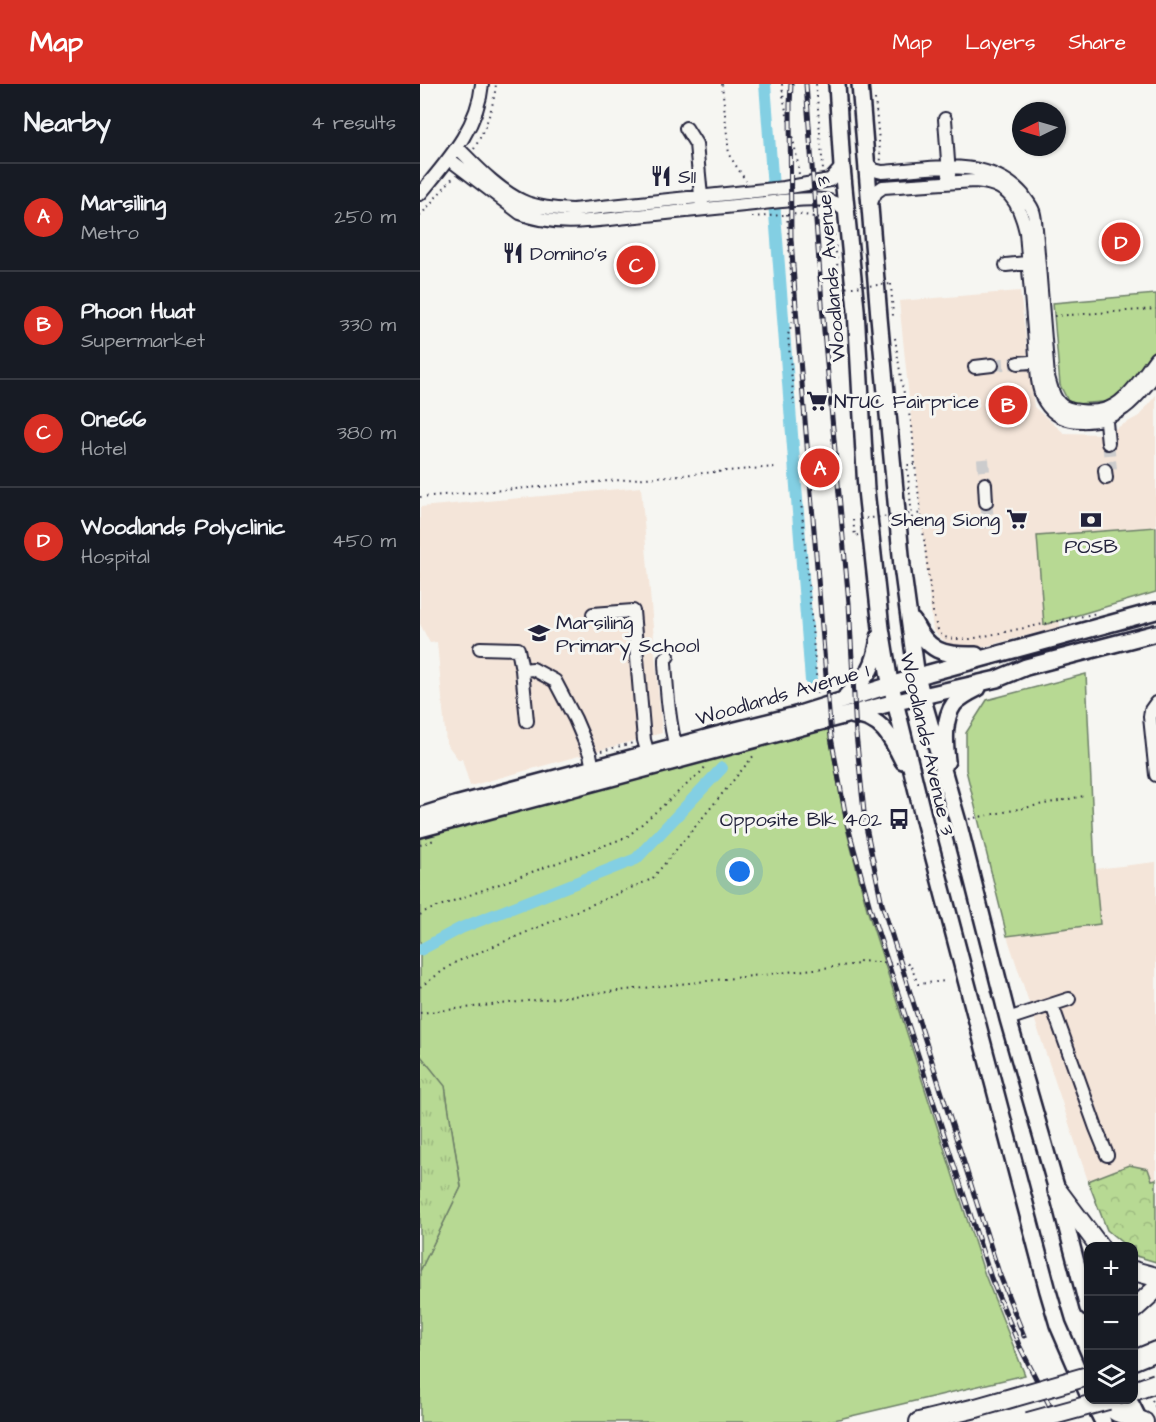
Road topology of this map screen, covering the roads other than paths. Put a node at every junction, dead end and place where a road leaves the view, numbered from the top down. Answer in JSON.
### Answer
{"nodes":[{"id":1,"x":482,"y":84,"type":"edge"},
{"id":2,"x":837,"y":84,"type":"edge"},
{"id":3,"x":860,"y":84,"type":"edge"},
{"id":4,"x":945,"y":119,"type":"dead end"},
{"id":5,"x":687,"y":128,"type":"dead end"},
{"id":6,"x":457,"y":147,"type":"junction"},
{"id":7,"x":449,"y":159,"type":"junction"},
{"id":8,"x":867,"y":163,"type":"junction"},
{"id":9,"x":842,"y":167,"type":"junction"},
{"id":10,"x":949,"y":168,"type":"junction"},
{"id":11,"x":950,"y":182,"type":"junction"},
{"id":12,"x":420,"y":194,"type":"edge"},
{"id":13,"x":785,"y":194,"type":"junction"},
{"id":14,"x":871,"y":202,"type":"junction"},
{"id":15,"x":701,"y":204,"type":"junction"},
{"id":16,"x":847,"y":212,"type":"junction"},
{"id":17,"x":1034,"y":262,"type":"junction"},
{"id":18,"x":1006,"y":265,"type":"dead end"},
{"id":19,"x":1156,"y":358,"type":"edge"},
{"id":20,"x":1041,"y":361,"type":"junction"},
{"id":21,"x":1018,"y":363,"type":"tunnel mouth"},
{"id":22,"x":992,"y":365,"type":"tunnel mouth"},
{"id":23,"x":975,"y":367,"type":"dead end"},
{"id":24,"x":1156,"y":374,"type":"edge"},
{"id":25,"x":1102,"y":415,"type":"junction"},
{"id":26,"x":1105,"y":443,"type":"tunnel mouth"},
{"id":27,"x":985,"y":484,"type":"tunnel mouth"},
{"id":28,"x":986,"y":502,"type":"tunnel mouth"},
{"id":29,"x":1156,"y":611,"type":"edge"},
{"id":30,"x":909,"y":613,"type":"junction"},
{"id":31,"x":593,"y":614,"type":"dead end"},
{"id":32,"x":881,"y":628,"type":"junction"},
{"id":33,"x":1156,"y":633,"type":"edge"},
{"id":34,"x":480,"y":648,"type":"dead end"},
{"id":35,"x":994,"y":655,"type":"junction"},
{"id":36,"x":668,"y":656,"type":"dead end"},
{"id":37,"x":522,"y":670,"type":"junction"},
{"id":38,"x":917,"y":676,"type":"junction"},
{"id":39,"x":997,"y":679,"type":"junction"},
{"id":40,"x":891,"y":685,"type":"junction"},
{"id":41,"x":922,"y":696,"type":"junction"},
{"id":42,"x":840,"y":701,"type":"junction"},
{"id":43,"x":895,"y":702,"type":"junction"},
{"id":44,"x":1156,"y":704,"type":"edge"},
{"id":45,"x":848,"y":716,"type":"junction"},
{"id":46,"x":527,"y":720,"type":"dead end"},
{"id":47,"x":678,"y":753,"type":"junction"},
{"id":48,"x":648,"y":754,"type":"junction"},
{"id":49,"x":593,"y":769,"type":"junction"},
{"id":50,"x":1156,"y":775,"type":"edge"},
{"id":51,"x":918,"y":798,"type":"junction"},
{"id":52,"x":953,"y":805,"type":"junction"},
{"id":53,"x":420,"y":816,"type":"edge"},
{"id":54,"x":420,"y":829,"type":"edge"},
{"id":55,"x":1069,"y":999,"type":"dead end"},
{"id":56,"x":1052,"y":1005,"type":"junction"},
{"id":57,"x":1008,"y":1019,"type":"junction"},
{"id":58,"x":1107,"y":1155,"type":"dead end"},
{"id":59,"x":1057,"y":1190,"type":"junction"},
{"id":60,"x":1096,"y":1242,"type":"edge"},
{"id":61,"x":1138,"y":1272,"type":"edge"},
{"id":62,"x":1156,"y":1277,"type":"edge"},
{"id":63,"x":1156,"y":1289,"type":"edge"},
{"id":64,"x":1086,"y":1296,"type":"edge"},
{"id":65,"x":1138,"y":1305,"type":"edge"},
{"id":66,"x":1156,"y":1351,"type":"edge"},
{"id":67,"x":1138,"y":1358,"type":"edge"},
{"id":68,"x":1084,"y":1377,"type":"edge"},
{"id":69,"x":1156,"y":1383,"type":"edge"},
{"id":70,"x":1084,"y":1390,"type":"edge"},
{"id":71,"x":1138,"y":1390,"type":"edge"},
{"id":72,"x":1093,"y":1404,"type":"edge"},
{"id":73,"x":1096,"y":1404,"type":"edge"},
{"id":74,"x":1108,"y":1404,"type":"edge"},
{"id":75,"x":1131,"y":1404,"type":"edge"},
{"id":76,"x":919,"y":1422,"type":"edge"},
{"id":77,"x":1028,"y":1422,"type":"edge"},
{"id":78,"x":1103,"y":1422,"type":"edge"},
{"id":79,"x":1141,"y":1422,"type":"edge"}],
"edges":[{"from":1,"to":6,"type":"street"},
{"from":2,"to":9,"type":"main road","name":"Woodlands Avenue 3"},
{"from":3,"to":8,"type":"main road","name":"Woodlands Avenue 3"},
{"from":4,"to":10,"type":"street"},
{"from":5,"to":15,"type":"street"},
{"from":6,"to":7,"type":"street"},
{"from":6,"to":15,"type":"street"},
{"from":7,"to":12,"type":"street"},
{"from":7,"to":15,"type":"street"},
{"from":8,"to":10,"type":"street"},
{"from":8,"to":14,"type":"main road","name":"Woodlands Avenue 3"},
{"from":9,"to":13,"type":"street"},
{"from":9,"to":16,"type":"main road","name":"Woodlands Avenue 3"},
{"from":10,"to":11,"type":"street"},
{"from":10,"to":17,"type":"street"},
{"from":11,"to":14,"type":"street"},
{"from":11,"to":17,"type":"street"},
{"from":13,"to":15,"type":"street"},
{"from":13,"to":16,"type":"street"},
{"from":14,"to":30,"type":"main road","name":"Woodlands Avenue 3"},
{"from":16,"to":32,"type":"main road","name":"Woodlands Avenue 3"},
{"from":17,"to":18,"type":"street"},
{"from":17,"to":20,"type":"street"},
{"from":19,"to":25,"type":"street"},
{"from":20,"to":21,"type":"street"},
{"from":20,"to":25,"type":"street"},
{"from":22,"to":23,"type":"street"},
{"from":24,"to":25,"type":"street"},
{"from":25,"to":26,"type":"street"},
{"from":27,"to":28,"type":"street"},
{"from":29,"to":35,"type":"main road","name":"Woodlands Avenue 1"},
{"from":30,"to":35,"type":"main road"},
{"from":30,"to":38,"type":"main road","name":"Woodlands Avenue 3"},
{"from":31,"to":48,"type":"street"},
{"from":32,"to":40,"type":"main road","name":"Woodlands Avenue 3"},
{"from":32,"to":42,"type":"main road"},
{"from":33,"to":39,"type":"main road","name":"Woodlands Avenue 1"},
{"from":34,"to":37,"type":"street"},
{"from":35,"to":38,"type":"main road","name":"Woodlands Avenue 1"},
{"from":36,"to":47,"type":"street"},
{"from":37,"to":46,"type":"street"},
{"from":37,"to":49,"type":"street"},
{"from":38,"to":40,"type":"main road","name":"Woodlands Avenue 1"},
{"from":38,"to":41,"type":"main road","name":"Woodlands Avenue 3"},
{"from":39,"to":41,"type":"main road","name":"Woodlands Avenue 1"},
{"from":39,"to":52,"type":"main road"},
{"from":40,"to":42,"type":"main road","name":"Woodlands Avenue 1"},
{"from":40,"to":43,"type":"main road","name":"Woodlands Avenue 3"},
{"from":41,"to":43,"type":"main road","name":"Woodlands Avenue 1"},
{"from":41,"to":52,"type":"main road","name":"Woodlands Avenue 3"},
{"from":42,"to":47,"type":"main road","name":"Woodlands Avenue 1"},
{"from":43,"to":45,"type":"main road","name":"Woodlands Avenue 1"},
{"from":43,"to":51,"type":"main road","name":"Woodlands Avenue 3"},
{"from":44,"to":50,"type":"street"},
{"from":45,"to":47,"type":"main road","name":"Woodlands Avenue 1"},
{"from":45,"to":51,"type":"main road"},
{"from":47,"to":48,"type":"main road","name":"Woodlands Avenue 1"},
{"from":47,"to":54,"type":"main road","name":"Woodlands Avenue 1"},
{"from":48,"to":49,"type":"main road","name":"Woodlands Avenue 1"},
{"from":49,"to":53,"type":"main road","name":"Woodlands Avenue 1"},
{"from":51,"to":68,"type":"main road","name":"Woodlands Avenue 3"},
{"from":52,"to":57,"type":"main road","name":"Woodlands Avenue 3"},
{"from":55,"to":56,"type":"street"},
{"from":56,"to":57,"type":"street"},
{"from":56,"to":58,"type":"street"},
{"from":57,"to":59,"type":"main road","name":"Woodlands Avenue 3"},
{"from":59,"to":60,"type":"highway"},
{"from":59,"to":64,"type":"main road","name":"Woodlands Avenue 3"},
{"from":61,"to":62,"type":"highway"},
{"from":63,"to":65,"type":"highway"},
{"from":66,"to":67,"type":"highway"},
{"from":69,"to":71,"type":"highway","bridge":true},
{"from":70,"to":76,"type":"highway","bridge":true},
{"from":72,"to":77,"type":"highway","bridge":true},
{"from":73,"to":78,"type":"main road","name":"Woodlands Avenue 3"},
{"from":74,"to":79,"type":"highway"},
{"from":75,"to":79,"type":"main road"}]}
